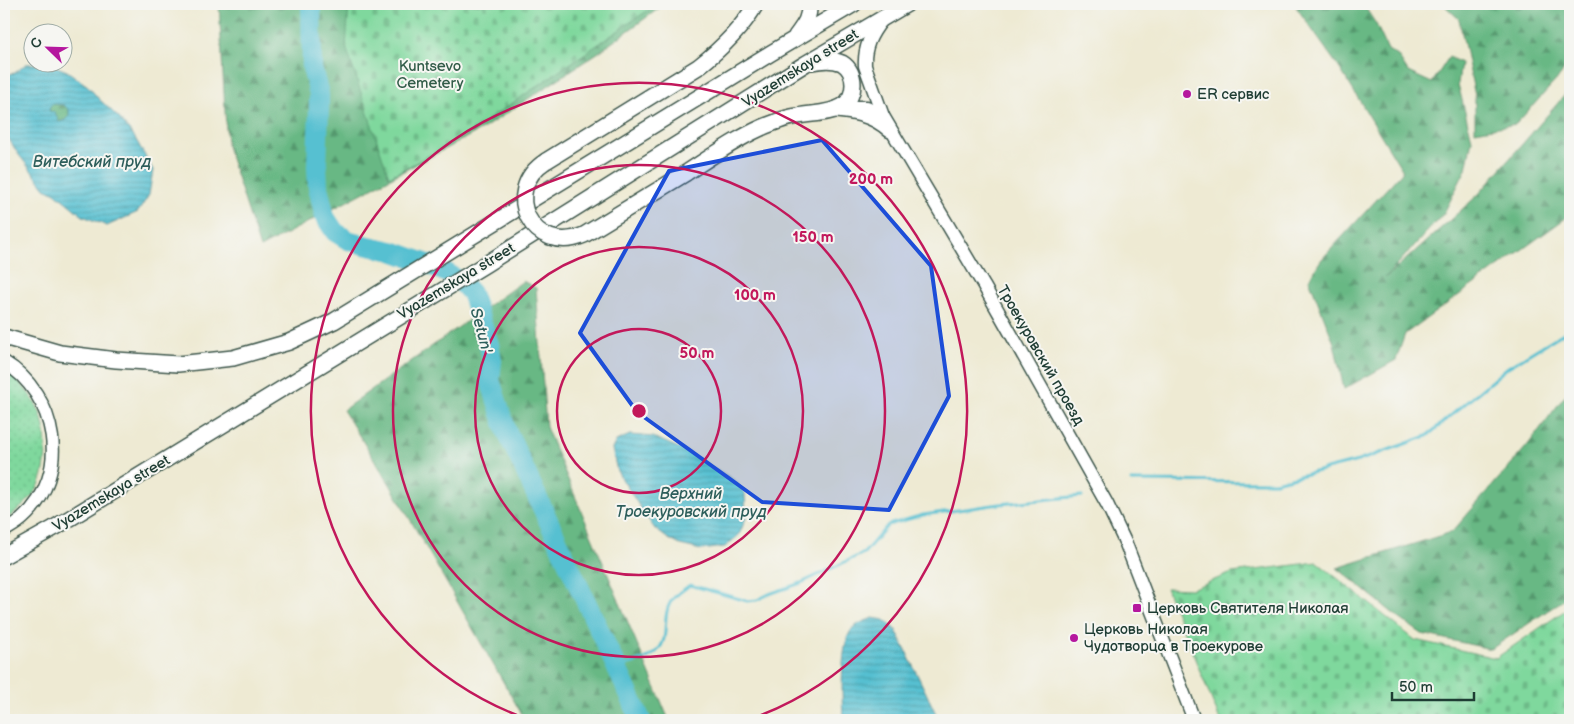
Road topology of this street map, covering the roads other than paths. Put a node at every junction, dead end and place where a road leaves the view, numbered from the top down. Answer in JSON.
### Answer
{"nodes":[{"id":1,"x":756,"y":4,"type":"edge"},
{"id":2,"x":809,"y":4,"type":"edge"},
{"id":3,"x":854,"y":4,"type":"edge"},
{"id":4,"x":907,"y":4,"type":"edge"},
{"id":5,"x":885,"y":16,"type":"junction"},
{"id":6,"x":792,"y":41,"type":"junction"},
{"id":7,"x":864,"y":58,"type":"junction"},
{"id":8,"x":805,"y":64,"type":"junction"},
{"id":9,"x":847,"y":67,"type":"junction"},
{"id":10,"x":859,"y":82,"type":"junction"},
{"id":11,"x":839,"y":107,"type":"junction"},
{"id":12,"x":883,"y":116,"type":"junction"},
{"id":13,"x":894,"y":136,"type":"junction"},
{"id":14,"x":4,"y":337,"type":"edge"},
{"id":15,"x":4,"y":362,"type":"edge"},
{"id":16,"x":4,"y":531,"type":"edge"},
{"id":17,"x":4,"y":556,"type":"edge"},
{"id":18,"x":1194,"y":720,"type":"edge"}],
"edges":[{"from":1,"to":11,"type":"main road","bridge":true},
{"from":2,"to":6,"type":"main road"},
{"from":3,"to":6,"type":"main road","name":"Vyazemskaya street"},
{"from":4,"to":5,"type":"main road","name":"Vyazemskaya street"},
{"from":5,"to":7,"type":"street"},
{"from":5,"to":8,"type":"main road","name":"Vyazemskaya street"},
{"from":6,"to":14,"type":"main road","name":"Vyazemskaya street"},
{"from":7,"to":10,"type":"street"},
{"from":7,"to":12,"type":"street","name":"Троекуровский проезд"},
{"from":8,"to":9,"type":"main road"},
{"from":8,"to":17,"type":"main road","name":"Vyazemskaya street"},
{"from":9,"to":10,"type":"street"},
{"from":9,"to":11,"type":"main road"},
{"from":10,"to":11,"type":"street"},
{"from":10,"to":12,"type":"street"},
{"from":11,"to":12,"type":"street"},
{"from":11,"to":13,"type":"street"},
{"from":12,"to":13,"type":"street","name":"Троекуровский проезд"},
{"from":13,"to":18,"type":"street","name":"Троекуровский проезд"},
{"from":15,"to":16,"type":"street"}]}
